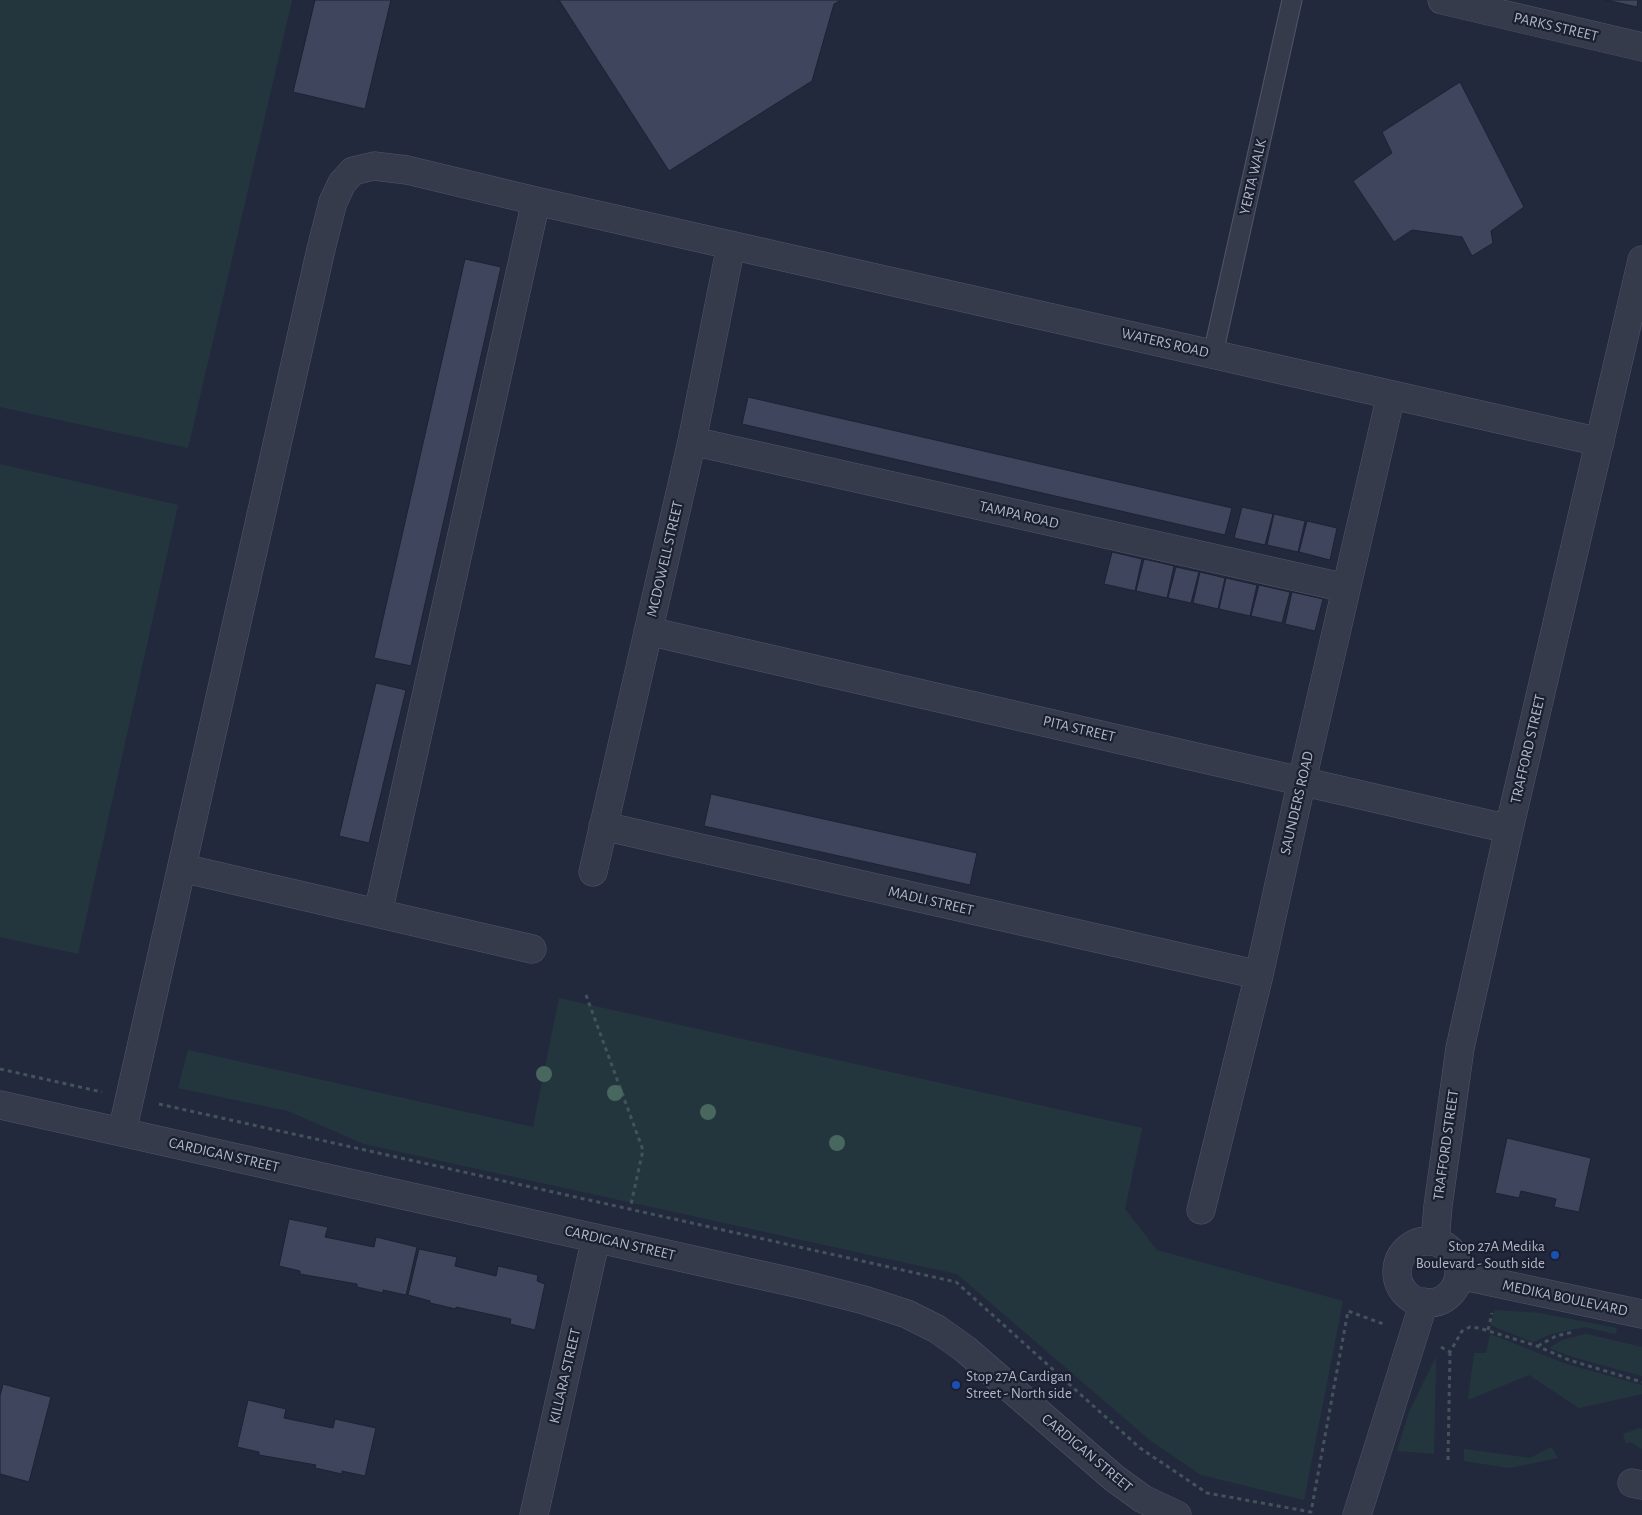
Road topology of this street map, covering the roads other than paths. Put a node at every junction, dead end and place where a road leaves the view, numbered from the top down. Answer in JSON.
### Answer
{"nodes":[{"id":1,"x":1292,"y":0,"type":"edge"},
{"id":2,"x":1442,"y":0,"type":"edge"},
{"id":3,"x":1642,"y":47,"type":"edge"},
{"id":4,"x":536,"y":201,"type":"junction"},
{"id":5,"x":731,"y":245,"type":"junction"},
{"id":6,"x":1642,"y":260,"type":"edge"},
{"id":7,"x":1213,"y":354,"type":"junction"},
{"id":8,"x":1391,"y":395,"type":"junction"},
{"id":9,"x":692,"y":441,"type":"junction"},
{"id":10,"x":1600,"y":442,"type":"junction"},
{"id":11,"x":1346,"y":588,"type":"junction"},
{"id":12,"x":648,"y":630,"type":"junction"},
{"id":13,"x":1302,"y":780,"type":"junction"},
{"id":14,"x":603,"y":826,"type":"junction"},
{"id":15,"x":1509,"y":829,"type":"junction"},
{"id":16,"x":182,"y":868,"type":"junction"},
{"id":17,"x":593,"y":872,"type":"dead end"},
{"id":18,"x":378,"y":913,"type":"junction"},
{"id":19,"x":532,"y":949,"type":"dead end"},
{"id":20,"x":1259,"y":975,"type":"junction"},
{"id":21,"x":0,"y":1105,"type":"edge"},
{"id":22,"x":122,"y":1132,"type":"junction"},
{"id":23,"x":1201,"y":1210,"type":"dead end"},
{"id":24,"x":596,"y":1238,"type":"junction"},
{"id":25,"x":1435,"y":1242,"type":"junction"},
{"id":26,"x":1459,"y":1275,"type":"junction"},
{"id":27,"x":1424,"y":1302,"type":"junction"},
{"id":28,"x":1642,"y":1314,"type":"edge"},
{"id":29,"x":534,"y":1515,"type":"edge"},
{"id":30,"x":1178,"y":1515,"type":"edge"},
{"id":31,"x":1356,"y":1515,"type":"edge"}],
"edges":[{"from":1,"to":7,"type":"lane","name":"YERTA WALK"},
{"from":2,"to":3,"type":"street","name":"PARKS STREET"},
{"from":4,"to":5,"type":"street","name":"WATERS ROAD"},
{"from":4,"to":16,"type":"street","name":"WATERS ROAD"},
{"from":4,"to":18,"type":"street"},
{"from":5,"to":7,"type":"street","name":"WATERS ROAD"},
{"from":5,"to":9,"type":"street","name":"MCDOWELL STREET"},
{"from":6,"to":10,"type":"street","name":"TRAFFORD STREET"},
{"from":7,"to":8,"type":"street","name":"WATERS ROAD"},
{"from":8,"to":10,"type":"street","name":"WATERS ROAD"},
{"from":8,"to":11,"type":"street","name":"SAUNDERS ROAD"},
{"from":9,"to":11,"type":"street","name":"TAMPA ROAD"},
{"from":9,"to":12,"type":"street","name":"MCDOWELL STREET"},
{"from":10,"to":15,"type":"street","name":"TRAFFORD STREET"},
{"from":11,"to":13,"type":"street","name":"SAUNDERS ROAD"},
{"from":12,"to":13,"type":"street","name":"PITA STREET"},
{"from":12,"to":14,"type":"street","name":"MCDOWELL STREET"},
{"from":13,"to":15,"type":"street","name":"PITA STREET"},
{"from":13,"to":20,"type":"street","name":"SAUNDERS ROAD"},
{"from":14,"to":17,"type":"street","name":"MCDOWELL STREET"},
{"from":14,"to":20,"type":"street","name":"MADLI STREET"},
{"from":15,"to":25,"type":"street","name":"TRAFFORD STREET"},
{"from":16,"to":18,"type":"street"},
{"from":16,"to":22,"type":"street","name":"WATERS ROAD"},
{"from":18,"to":19,"type":"street"},
{"from":20,"to":23,"type":"street","name":"SAUNDERS ROAD"},
{"from":21,"to":22,"type":"street","name":"CARDIGAN STREET"},
{"from":22,"to":24,"type":"street","name":"CARDIGAN STREET"},
{"from":24,"to":29,"type":"street","name":"KILLARA STREET"},
{"from":24,"to":30,"type":"street","name":"CARDIGAN STREET"},
{"from":25,"to":26,"type":"street"},
{"from":25,"to":27,"type":"street"},
{"from":26,"to":27,"type":"street"},
{"from":26,"to":28,"type":"street","name":"MEDIKA BOULEVARD"},
{"from":27,"to":31,"type":"street"}]}
